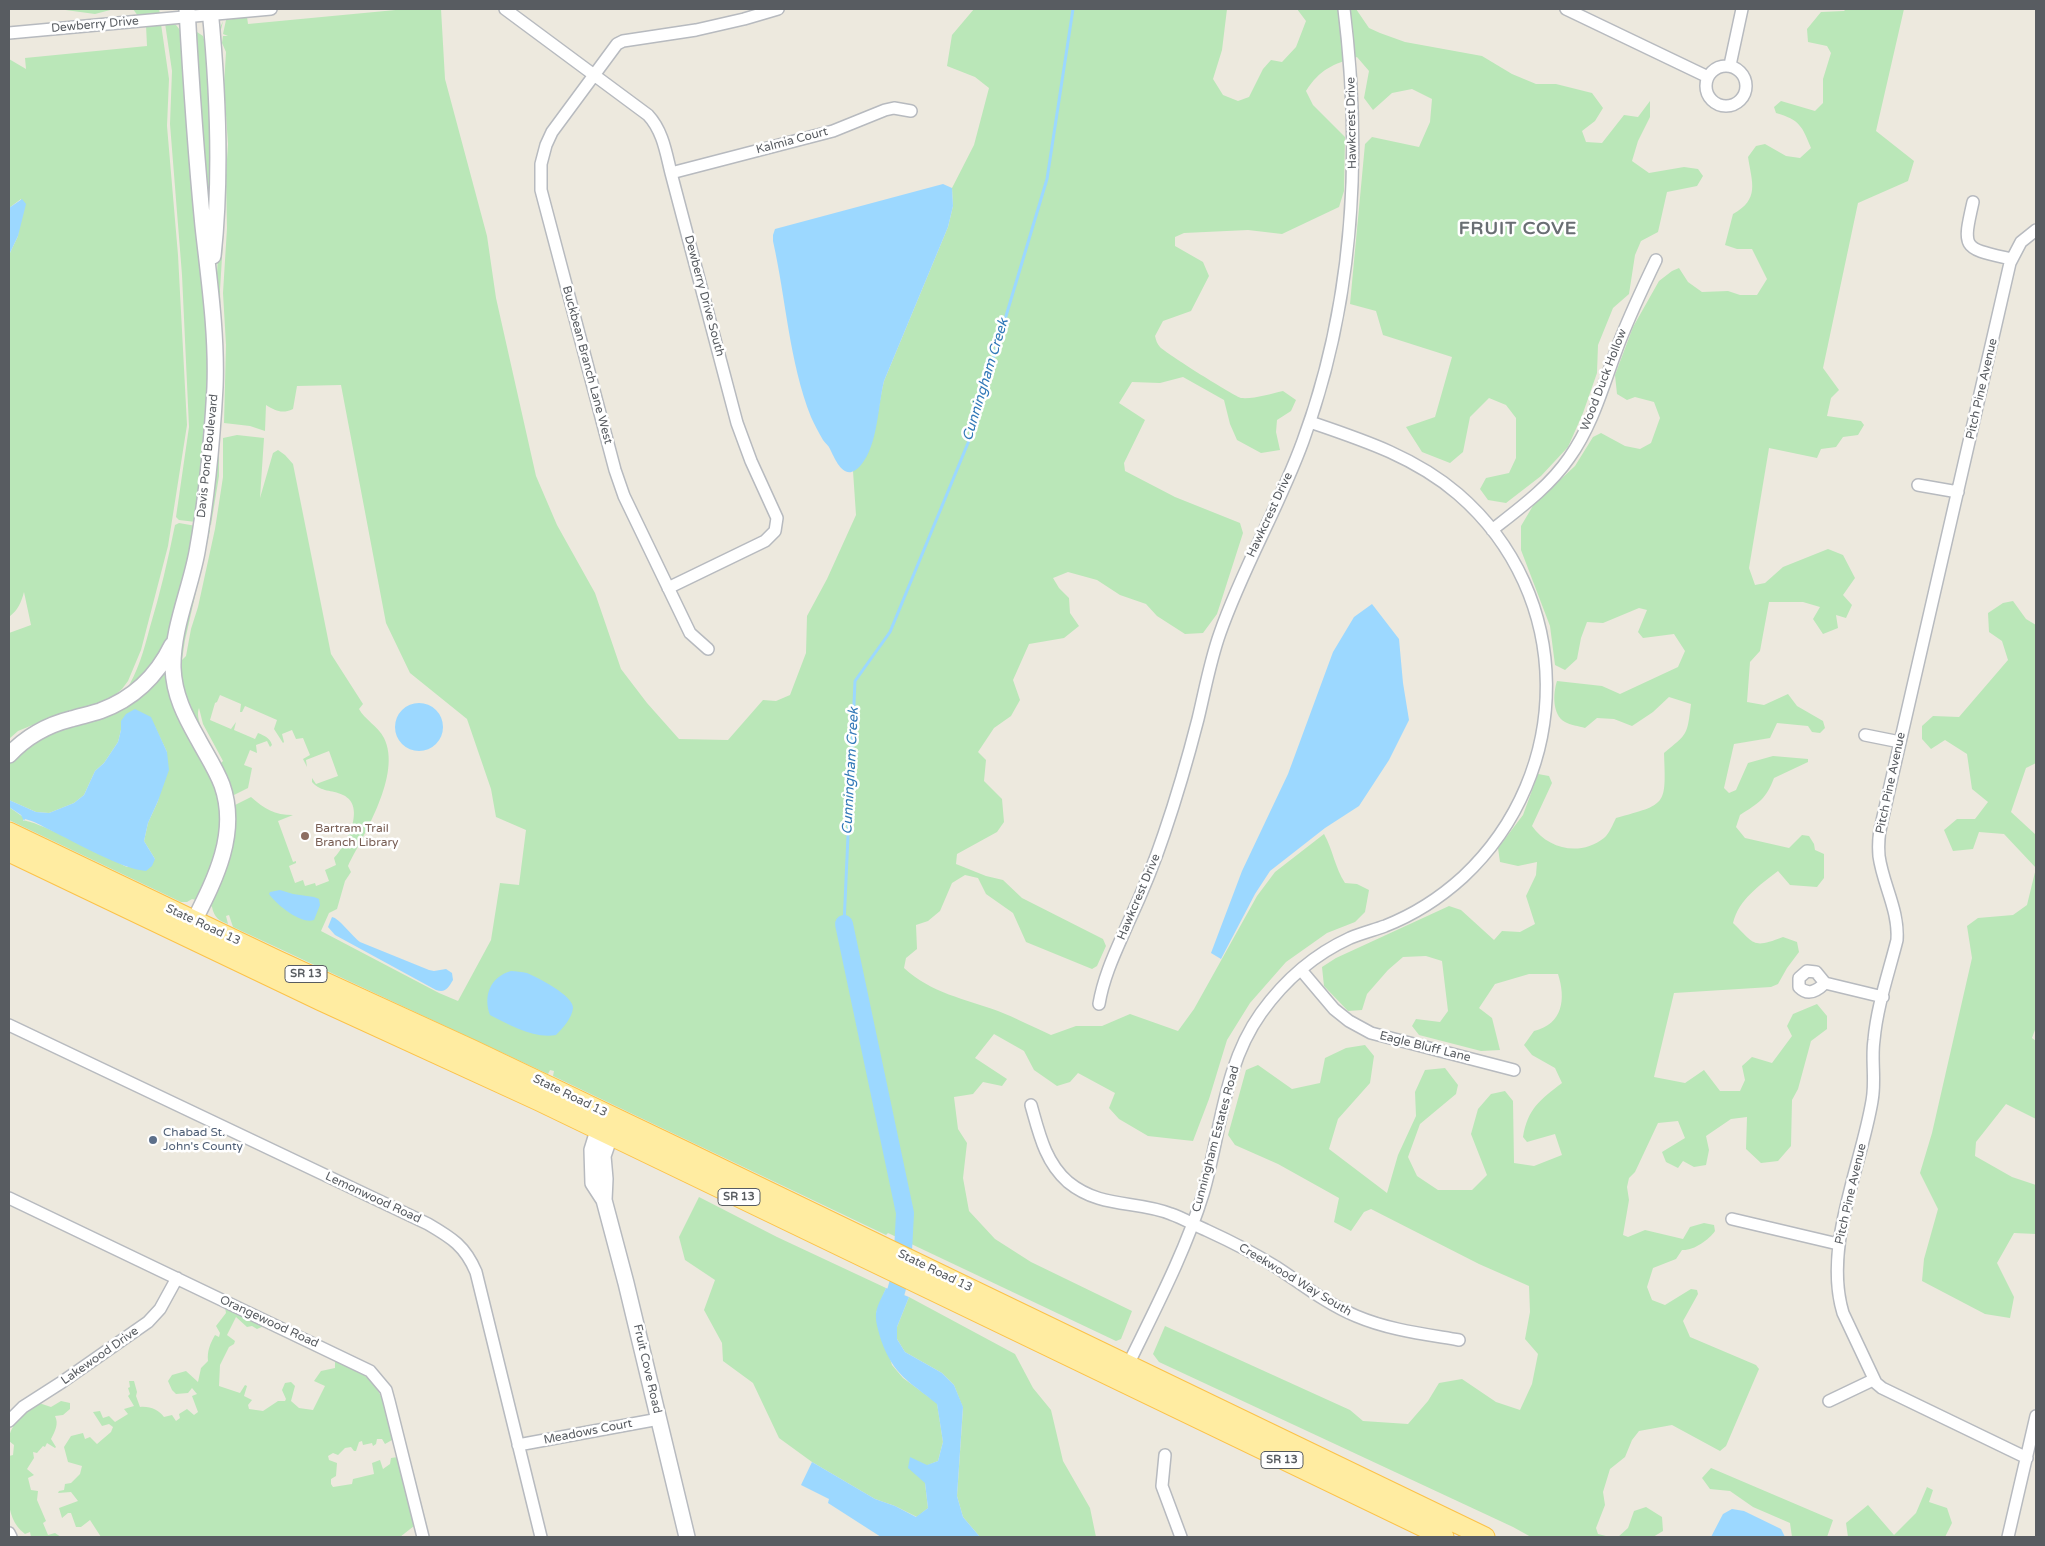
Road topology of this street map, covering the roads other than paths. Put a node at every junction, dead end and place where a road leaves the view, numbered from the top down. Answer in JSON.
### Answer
{"nodes":[{"id":1,"x":271,"y":9,"type":"edge"},
{"id":2,"x":505,"y":9,"type":"edge"},
{"id":3,"x":778,"y":9,"type":"edge"},
{"id":4,"x":1344,"y":9,"type":"edge"},
{"id":5,"x":1566,"y":9,"type":"edge"},
{"id":6,"x":1742,"y":9,"type":"edge"},
{"id":7,"x":211,"y":11,"type":"edge"},
{"id":8,"x":188,"y":13,"type":"edge"},
{"id":9,"x":9,"y":33,"type":"edge"},
{"id":10,"x":1730,"y":65,"type":"junction"},
{"id":11,"x":594,"y":74,"type":"junction"},
{"id":12,"x":1708,"y":77,"type":"junction"},
{"id":13,"x":911,"y":111,"type":"dead end"},
{"id":14,"x":672,"y":173,"type":"junction"},
{"id":15,"x":1973,"y":202,"type":"dead end"},
{"id":16,"x":2036,"y":230,"type":"edge"},
{"id":17,"x":2011,"y":259,"type":"junction"},
{"id":18,"x":1656,"y":260,"type":"dead end"},
{"id":19,"x":211,"y":278,"type":"junction"},
{"id":20,"x":1310,"y":422,"type":"junction"},
{"id":21,"x":1918,"y":485,"type":"dead end"},
{"id":22,"x":1958,"y":492,"type":"junction"},
{"id":23,"x":1492,"y":530,"type":"junction"},
{"id":24,"x":668,"y":588,"type":"junction"},
{"id":25,"x":177,"y":632,"type":"junction"},
{"id":26,"x":708,"y":649,"type":"dead end"},
{"id":27,"x":1865,"y":735,"type":"dead end"},
{"id":28,"x":1900,"y":742,"type":"junction"},
{"id":29,"x":9,"y":755,"type":"edge"},
{"id":30,"x":9,"y":832,"type":"edge"},
{"id":31,"x":9,"y":852,"type":"edge"},
{"id":32,"x":190,"y":929,"type":"junction"},
{"id":33,"x":1301,"y":970,"type":"junction"},
{"id":34,"x":1825,"y":983,"type":"dead end"},
{"id":35,"x":1883,"y":997,"type":"junction"},
{"id":36,"x":1099,"y":1004,"type":"dead end"},
{"id":37,"x":9,"y":1025,"type":"edge"},
{"id":38,"x":1514,"y":1070,"type":"dead end"},
{"id":39,"x":1031,"y":1105,"type":"dead end"},
{"id":40,"x":607,"y":1124,"type":"junction"},
{"id":41,"x":9,"y":1198,"type":"edge"},
{"id":42,"x":1732,"y":1219,"type":"dead end"},
{"id":43,"x":1193,"y":1224,"type":"junction"},
{"id":44,"x":1838,"y":1244,"type":"junction"},
{"id":45,"x":177,"y":1278,"type":"junction"},
{"id":46,"x":927,"y":1278,"type":"junction"},
{"id":47,"x":1459,"y":1340,"type":"dead end"},
{"id":48,"x":1124,"y":1374,"type":"junction"},
{"id":49,"x":1873,"y":1380,"type":"junction"},
{"id":50,"x":1829,"y":1401,"type":"dead end"},
{"id":51,"x":2036,"y":1416,"type":"edge"},
{"id":52,"x":659,"y":1419,"type":"junction"},
{"id":53,"x":9,"y":1421,"type":"edge"},
{"id":54,"x":518,"y":1445,"type":"junction"},
{"id":55,"x":1165,"y":1455,"type":"dead end"},
{"id":56,"x":2027,"y":1458,"type":"junction"},
{"id":57,"x":9,"y":1533,"type":"edge"},
{"id":58,"x":11,"y":1537,"type":"edge"},
{"id":59,"x":423,"y":1537,"type":"edge"},
{"id":60,"x":541,"y":1537,"type":"edge"},
{"id":61,"x":687,"y":1537,"type":"edge"},
{"id":62,"x":1181,"y":1537,"type":"edge"},
{"id":63,"x":1444,"y":1537,"type":"edge"},
{"id":64,"x":1486,"y":1537,"type":"edge"},
{"id":65,"x":2008,"y":1537,"type":"edge"}],
"edges":[{"from":1,"to":7,"type":"street"},
{"from":2,"to":11,"type":"street","name":"Dewberry Drive South"},
{"from":3,"to":11,"type":"street","name":"Buckbean Branch Lane West"},
{"from":4,"to":20,"type":"street","name":"Hawkcrest Drive"},
{"from":5,"to":12,"type":"street"},
{"from":6,"to":10,"type":"street"},
{"from":7,"to":8,"type":"street","name":"Dewberry Drive"},
{"from":7,"to":19,"type":"street","name":"Davis Pond Boulevard"},
{"from":8,"to":9,"type":"street","name":"Dewberry Drive"},
{"from":8,"to":19,"type":"street","name":"Davis Pond Boulevard"},
{"from":10,"to":12,"type":"street"},
{"from":10,"to":12,"type":"street"},
{"from":11,"to":14,"type":"street","name":"Dewberry Drive South"},
{"from":11,"to":24,"type":"street","name":"Buckbean Branch Lane West"},
{"from":13,"to":14,"type":"street","name":"Kalmia Court"},
{"from":14,"to":24,"type":"street","name":"Dewberry Drive South"},
{"from":15,"to":17,"type":"street"},
{"from":16,"to":17,"type":"street","name":"Pitch Pine Avenue"},
{"from":17,"to":22,"type":"street","name":"Pitch Pine Avenue"},
{"from":18,"to":23,"type":"street","name":"Wood Duck Hollow"},
{"from":19,"to":25,"type":"street","name":"Davis Pond Boulevard"},
{"from":20,"to":23,"type":"street","name":"Cunningham Estates Road"},
{"from":20,"to":36,"type":"street","name":"Hawkcrest Drive"},
{"from":21,"to":22,"type":"street"},
{"from":22,"to":28,"type":"street","name":"Pitch Pine Avenue"},
{"from":23,"to":33,"type":"street","name":"Cunningham Estates Road"},
{"from":24,"to":26,"type":"street","name":"Buckbean Branch Lane West"},
{"from":25,"to":29,"type":"street","name":"Davis Pond Boulevard"},
{"from":25,"to":32,"type":"street","name":"Davis Pond Boulevard"},
{"from":27,"to":28,"type":"street"},
{"from":28,"to":35,"type":"street","name":"Pitch Pine Avenue"},
{"from":30,"to":32,"type":"main road","name":"State Road 13","number":"SR 13"},
{"from":31,"to":32,"type":"main road","name":"State Road 13","number":"SR 13"},
{"from":32,"to":40,"type":"main road","name":"State Road 13","number":"SR 13"},
{"from":33,"to":38,"type":"street","name":"Eagle Bluff Lane"},
{"from":33,"to":43,"type":"street","name":"Cunningham Estates Road"},
{"from":34,"to":35,"type":"street"},
{"from":35,"to":44,"type":"street","name":"Pitch Pine Avenue"},
{"from":37,"to":54,"type":"street","name":"Lemonwood Road"},
{"from":39,"to":43,"type":"street","name":"Creekwood Way South"},
{"from":40,"to":46,"type":"main road","name":"State Road 13","number":"SR 13"},
{"from":40,"to":46,"type":"main road","name":"State Road 13","number":"SR 13"},
{"from":40,"to":52,"type":"street","name":"Fruit Cove Road"},
{"from":41,"to":45,"type":"street","name":"Orangewood Road"},
{"from":42,"to":44,"type":"street"},
{"from":43,"to":47,"type":"street","name":"Creekwood Way South"},
{"from":43,"to":48,"type":"street","name":"Cunningham Estates Road"},
{"from":44,"to":49,"type":"street","name":"Pitch Pine Avenue"},
{"from":45,"to":53,"type":"street","name":"Lakewood Drive"},
{"from":45,"to":59,"type":"street","name":"Orangewood Road"},
{"from":46,"to":48,"type":"main road","name":"State Road 13","number":"SR 13"},
{"from":48,"to":63,"type":"main road","number":"SR 13"},
{"from":48,"to":64,"type":"main road","number":"SR 13"},
{"from":49,"to":50,"type":"street"},
{"from":49,"to":56,"type":"street"},
{"from":51,"to":56,"type":"street"},
{"from":52,"to":54,"type":"street","name":"Meadows Court"},
{"from":52,"to":61,"type":"street","name":"Fruit Cove Road"},
{"from":54,"to":60,"type":"street","name":"Lemonwood Road"},
{"from":55,"to":62,"type":"street"},
{"from":56,"to":65,"type":"street"},
{"from":57,"to":58,"type":"street"}]}
